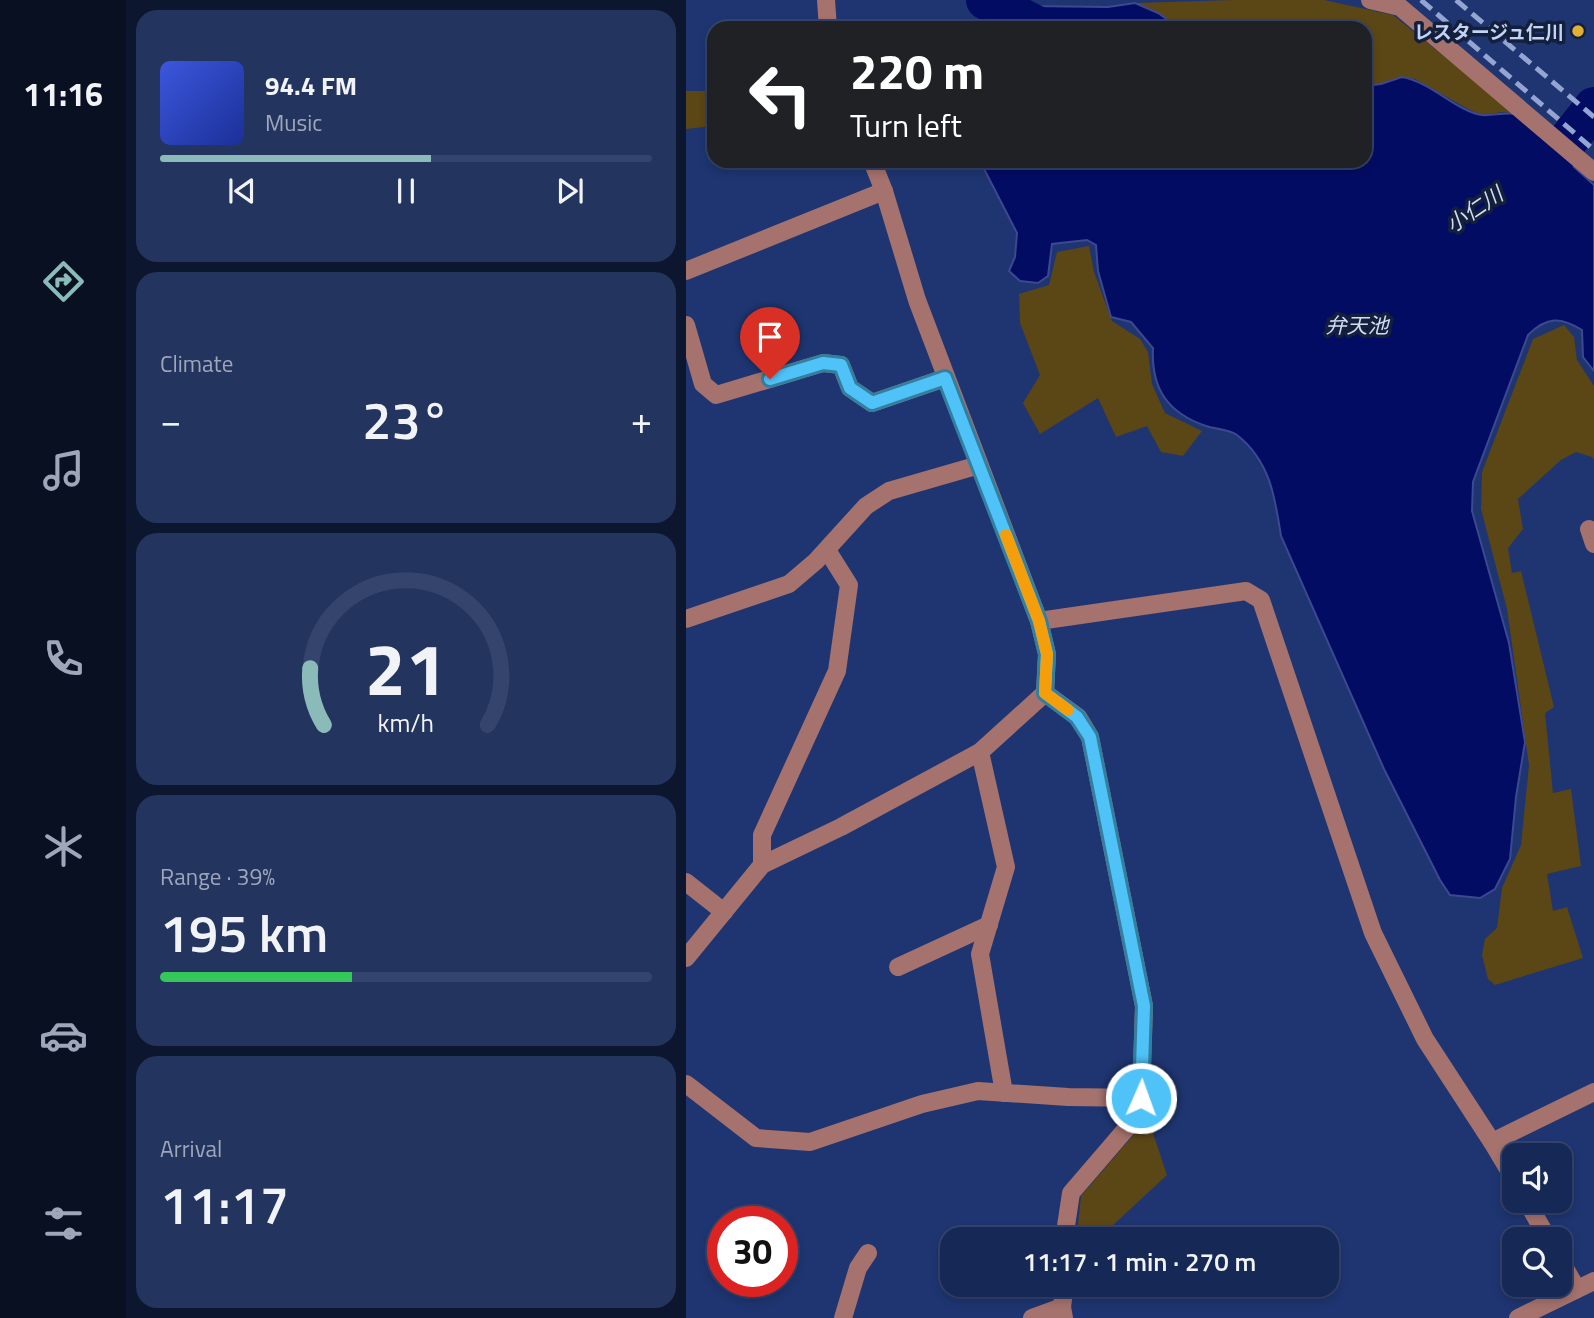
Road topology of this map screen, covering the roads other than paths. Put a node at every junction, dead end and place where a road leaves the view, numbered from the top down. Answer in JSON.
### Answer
{"nodes":[{"id":1,"x":826,"y":0,"type":"edge"},
{"id":2,"x":1370,"y":0,"type":"edge"},
{"id":3,"x":828,"y":21,"type":"edge"},
{"id":4,"x":875,"y":168,"type":"edge"},
{"id":5,"x":1594,"y":172,"type":"edge"},
{"id":6,"x":884,"y":191,"type":"junction"},
{"id":7,"x":686,"y":271,"type":"edge"},
{"id":8,"x":686,"y":325,"type":"edge"},
{"id":9,"x":945,"y":378,"type":"junction"},
{"id":10,"x":979,"y":466,"type":"junction"},
{"id":11,"x":827,"y":550,"type":"junction"},
{"id":12,"x":1039,"y":621,"type":"junction"},
{"id":13,"x":688,"y":622,"type":"edge"},
{"id":14,"x":1045,"y":693,"type":"junction"},
{"id":15,"x":979,"y":752,"type":"junction"},
{"id":16,"x":762,"y":865,"type":"junction"},
{"id":17,"x":686,"y":883,"type":"edge"},
{"id":18,"x":724,"y":912,"type":"junction"},
{"id":19,"x":989,"y":925,"type":"junction"},
{"id":20,"x":686,"y":958,"type":"edge"},
{"id":21,"x":898,"y":967,"type":"dead end"},
{"id":22,"x":686,"y":1084,"type":"edge"},
{"id":23,"x":1594,"y":1092,"type":"edge"},
{"id":24,"x":1004,"y":1093,"type":"junction"},
{"id":25,"x":1141,"y":1098,"type":"junction"},
{"id":26,"x":1492,"y":1142,"type":"junction"},
{"id":27,"x":1502,"y":1159,"type":"edge"},
{"id":28,"x":1066,"y":1227,"type":"edge"},
{"id":29,"x":868,"y":1253,"type":"dead end"},
{"id":30,"x":1572,"y":1280,"type":"edge"},
{"id":31,"x":1594,"y":1281,"type":"edge"},
{"id":32,"x":1577,"y":1289,"type":"junction"},
{"id":33,"x":1063,"y":1312,"type":"edge"},
{"id":34,"x":843,"y":1318,"type":"edge"},
{"id":35,"x":1032,"y":1318,"type":"edge"},
{"id":36,"x":1518,"y":1318,"type":"edge"}],
"edges":[{"from":1,"to":3,"type":"street"},
{"from":2,"to":5,"type":"street"},
{"from":4,"to":6,"type":"street"},
{"from":6,"to":7,"type":"street"},
{"from":6,"to":9,"type":"street"},
{"from":8,"to":9,"type":"street"},
{"from":9,"to":10,"type":"street"},
{"from":10,"to":11,"type":"street"},
{"from":10,"to":12,"type":"street"},
{"from":11,"to":13,"type":"street"},
{"from":11,"to":16,"type":"street"},
{"from":12,"to":14,"type":"street"},
{"from":12,"to":26,"type":"street"},
{"from":14,"to":15,"type":"street"},
{"from":14,"to":25,"type":"street"},
{"from":15,"to":16,"type":"street"},
{"from":15,"to":19,"type":"street"},
{"from":16,"to":18,"type":"street"},
{"from":17,"to":18,"type":"street"},
{"from":18,"to":20,"type":"street"},
{"from":19,"to":21,"type":"street"},
{"from":19,"to":24,"type":"street"},
{"from":22,"to":24,"type":"street"},
{"from":23,"to":26,"type":"street"},
{"from":24,"to":25,"type":"street"},
{"from":25,"to":28,"type":"street"},
{"from":26,"to":27,"type":"street"},
{"from":29,"to":34,"type":"street"},
{"from":30,"to":32,"type":"street"},
{"from":31,"to":32,"type":"street"},
{"from":32,"to":36,"type":"street"},
{"from":33,"to":35,"type":"street"}]}
